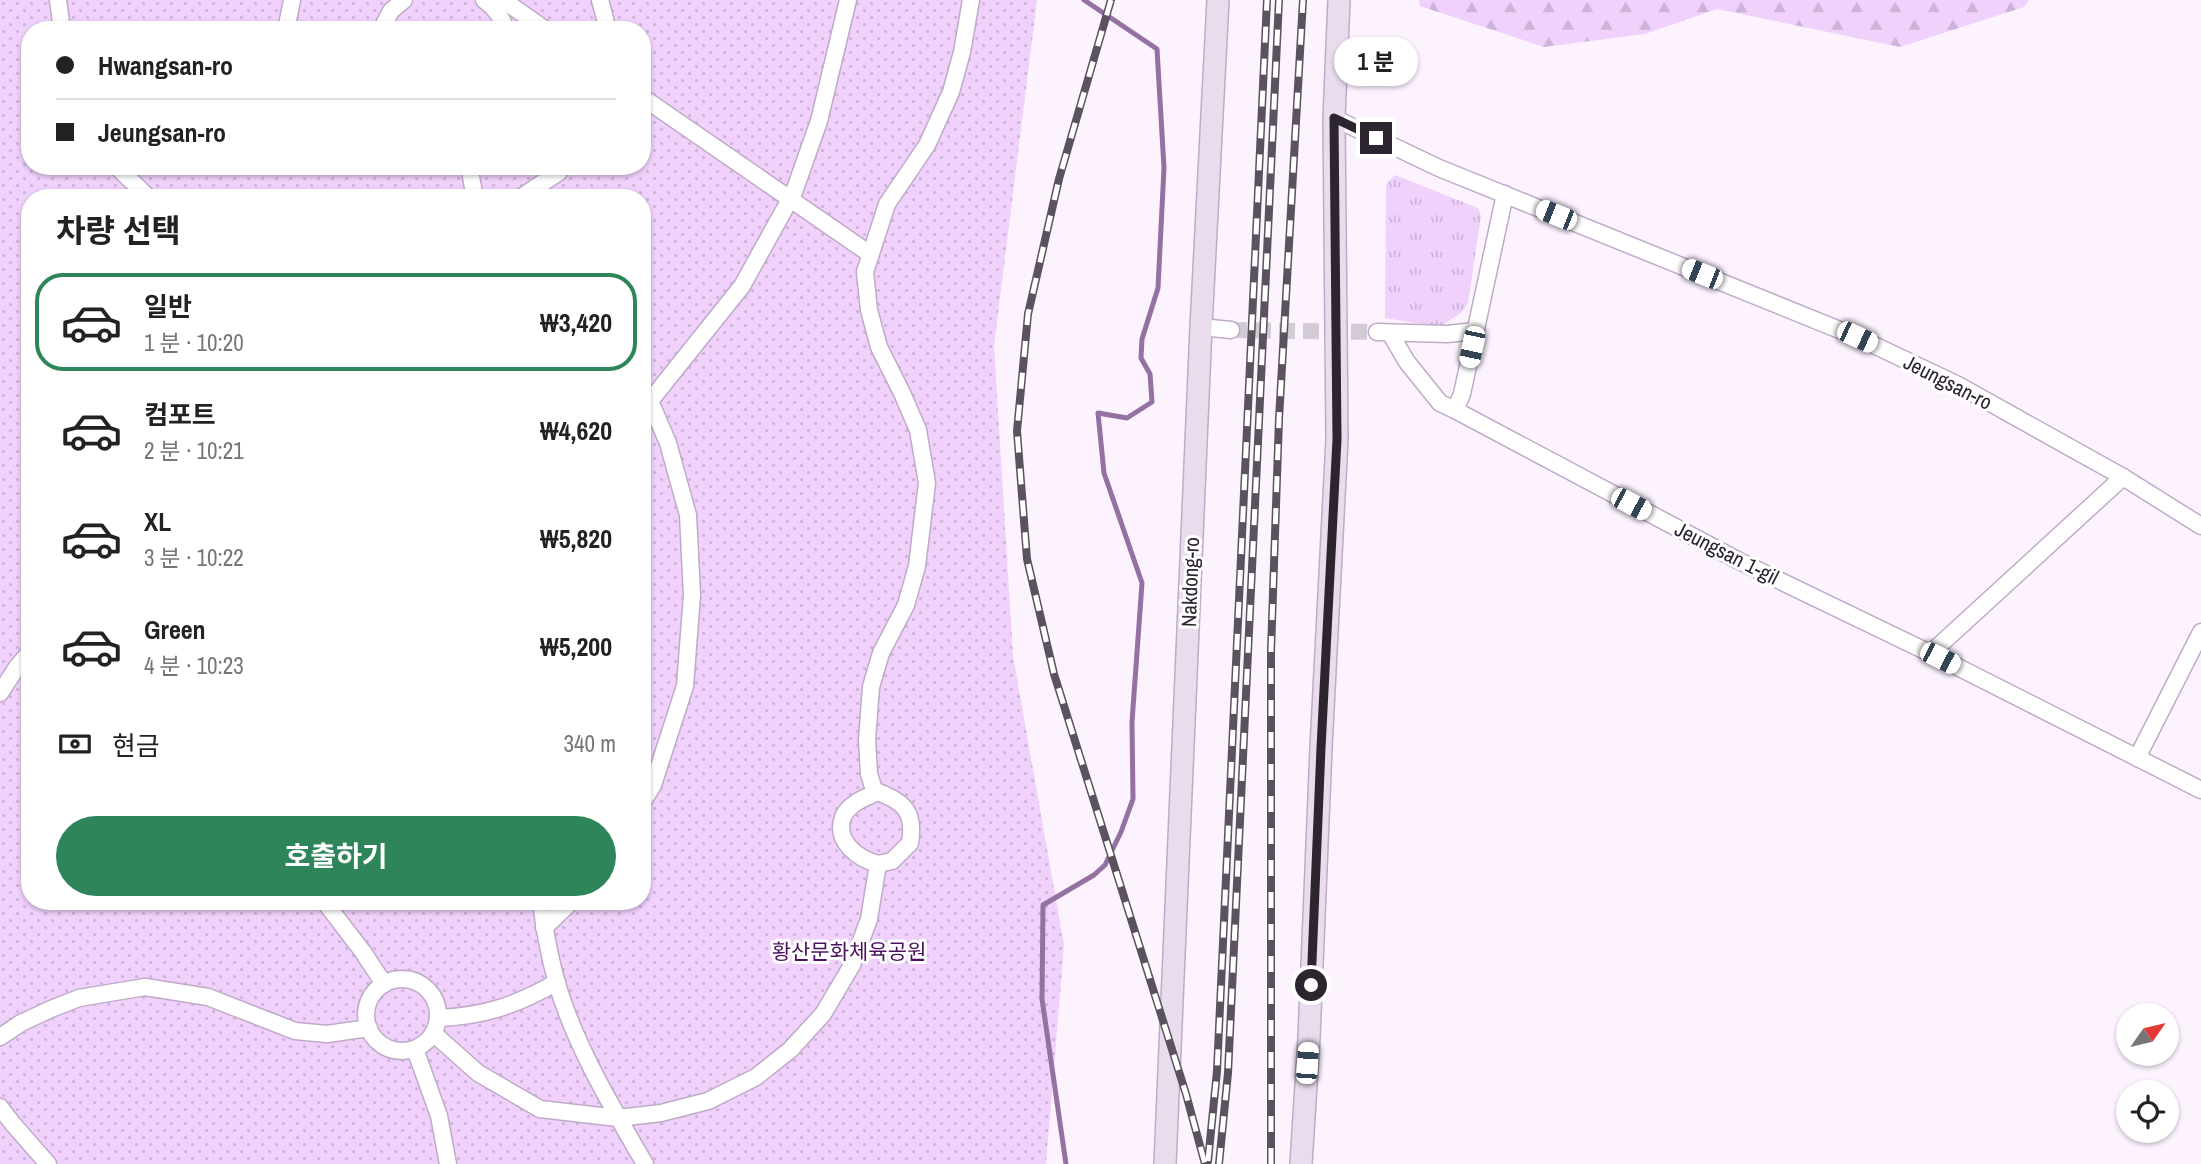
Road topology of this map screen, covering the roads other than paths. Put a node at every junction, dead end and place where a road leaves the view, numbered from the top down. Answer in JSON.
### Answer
{"nodes":[{"id":1,"x":58,"y":0,"type":"edge"},
{"id":2,"x":292,"y":0,"type":"edge"},
{"id":3,"x":404,"y":0,"type":"edge"},
{"id":4,"x":484,"y":0,"type":"edge"},
{"id":5,"x":503,"y":0,"type":"edge"},
{"id":6,"x":600,"y":0,"type":"edge"},
{"id":7,"x":848,"y":0,"type":"edge"},
{"id":8,"x":971,"y":0,"type":"edge"},
{"id":9,"x":1218,"y":0,"type":"edge"},
{"id":10,"x":1339,"y":0,"type":"edge"},
{"id":11,"x":61,"y":21,"type":"edge"},
{"id":12,"x":288,"y":21,"type":"edge"},
{"id":13,"x":386,"y":21,"type":"edge"},
{"id":14,"x":503,"y":21,"type":"edge"},
{"id":15,"x":533,"y":21,"type":"edge"},
{"id":16,"x":606,"y":21,"type":"edge"},
{"id":17,"x":651,"y":103,"type":"edge"},
{"id":18,"x":1334,"y":118,"type":"junction"},
{"id":19,"x":125,"y":175,"type":"edge"},
{"id":20,"x":554,"y":175,"type":"edge"},
{"id":21,"x":140,"y":189,"type":"edge"},
{"id":22,"x":534,"y":189,"type":"edge"},
{"id":23,"x":1505,"y":194,"type":"junction"},
{"id":24,"x":790,"y":198,"type":"junction"},
{"id":25,"x":870,"y":254,"type":"junction"},
{"id":26,"x":1201,"y":327,"type":"junction"},
{"id":27,"x":1231,"y":330,"type":"tunnel mouth"},
{"id":28,"x":1475,"y":331,"type":"junction"},
{"id":29,"x":651,"y":401,"type":"edge"},
{"id":30,"x":1455,"y":410,"type":"junction"},
{"id":31,"x":651,"y":415,"type":"edge"},
{"id":32,"x":2123,"y":477,"type":"junction"},
{"id":33,"x":2201,"y":526,"type":"edge"},
{"id":34,"x":2201,"y":632,"type":"edge"},
{"id":35,"x":1931,"y":653,"type":"junction"},
{"id":36,"x":21,"y":662,"type":"edge"},
{"id":37,"x":0,"y":693,"type":"edge"},
{"id":38,"x":2137,"y":758,"type":"junction"},
{"id":39,"x":651,"y":788,"type":"edge"},
{"id":40,"x":2201,"y":790,"type":"edge"},
{"id":41,"x":875,"y":793,"type":"junction"},
{"id":42,"x":878,"y":864,"type":"junction"},
{"id":43,"x":331,"y":910,"type":"edge"},
{"id":44,"x":542,"y":910,"type":"edge"},
{"id":45,"x":563,"y":910,"type":"edge"},
{"id":46,"x":544,"y":928,"type":"junction"},
{"id":47,"x":557,"y":982,"type":"junction"},
{"id":48,"x":384,"y":984,"type":"junction"},
{"id":49,"x":436,"y":1026,"type":"junction"},
{"id":50,"x":369,"y":1028,"type":"junction"},
{"id":51,"x":0,"y":1037,"type":"edge"},
{"id":52,"x":415,"y":1049,"type":"junction"},
{"id":53,"x":0,"y":1107,"type":"edge"},
{"id":54,"x":618,"y":1118,"type":"junction"},
{"id":55,"x":48,"y":1164,"type":"edge"},
{"id":56,"x":449,"y":1164,"type":"edge"},
{"id":57,"x":645,"y":1164,"type":"edge"},
{"id":58,"x":1165,"y":1164,"type":"edge"},
{"id":59,"x":1301,"y":1164,"type":"edge"}],
"edges":[{"from":1,"to":11,"type":"street"},
{"from":2,"to":12,"type":"street"},
{"from":3,"to":13,"type":"street"},
{"from":4,"to":14,"type":"street"},
{"from":5,"to":15,"type":"street"},
{"from":6,"to":16,"type":"street"},
{"from":7,"to":24,"type":"street"},
{"from":8,"to":25,"type":"street"},
{"from":9,"to":26,"type":"street","name":"Nakdong-ro"},
{"from":10,"to":18,"type":"street"},
{"from":17,"to":24,"type":"street"},
{"from":18,"to":23,"type":"street","name":"Jeungsan-ro"},
{"from":18,"to":59,"type":"street"},
{"from":19,"to":21,"type":"street"},
{"from":20,"to":22,"type":"street"},
{"from":23,"to":28,"type":"street"},
{"from":23,"to":32,"type":"street","name":"Jeungsan-ro"},
{"from":24,"to":25,"type":"street"},
{"from":24,"to":29,"type":"street"},
{"from":25,"to":41,"type":"street"},
{"from":26,"to":27,"type":"street"},
{"from":26,"to":58,"type":"street","name":"Nakdong-ro"},
{"from":28,"to":30,"type":"street"},
{"from":28,"to":30,"type":"street","name":"Jeungsan 1-gil"},
{"from":30,"to":35,"type":"street","name":"Jeungsan 1-gil"},
{"from":31,"to":39,"type":"street"},
{"from":32,"to":33,"type":"street","name":"Jeungsan-ro"},
{"from":32,"to":35,"type":"street"},
{"from":34,"to":38,"type":"street"},
{"from":35,"to":38,"type":"street","name":"Jeungsan 1-gil"},
{"from":36,"to":37,"type":"street"},
{"from":38,"to":40,"type":"street","name":"Jeungsan 1-gil"},
{"from":41,"to":42,"type":"street"},
{"from":41,"to":42,"type":"street"},
{"from":42,"to":54,"type":"street"},
{"from":43,"to":48,"type":"street"},
{"from":44,"to":46,"type":"street"},
{"from":45,"to":46,"type":"street"},
{"from":46,"to":47,"type":"street"},
{"from":47,"to":49,"type":"street"},
{"from":47,"to":54,"type":"street"},
{"from":48,"to":49,"type":"street"},
{"from":48,"to":50,"type":"street"},
{"from":49,"to":52,"type":"street"},
{"from":49,"to":54,"type":"street"},
{"from":50,"to":51,"type":"street"},
{"from":50,"to":52,"type":"street"},
{"from":52,"to":56,"type":"street"},
{"from":53,"to":55,"type":"street"},
{"from":54,"to":57,"type":"street"}]}
